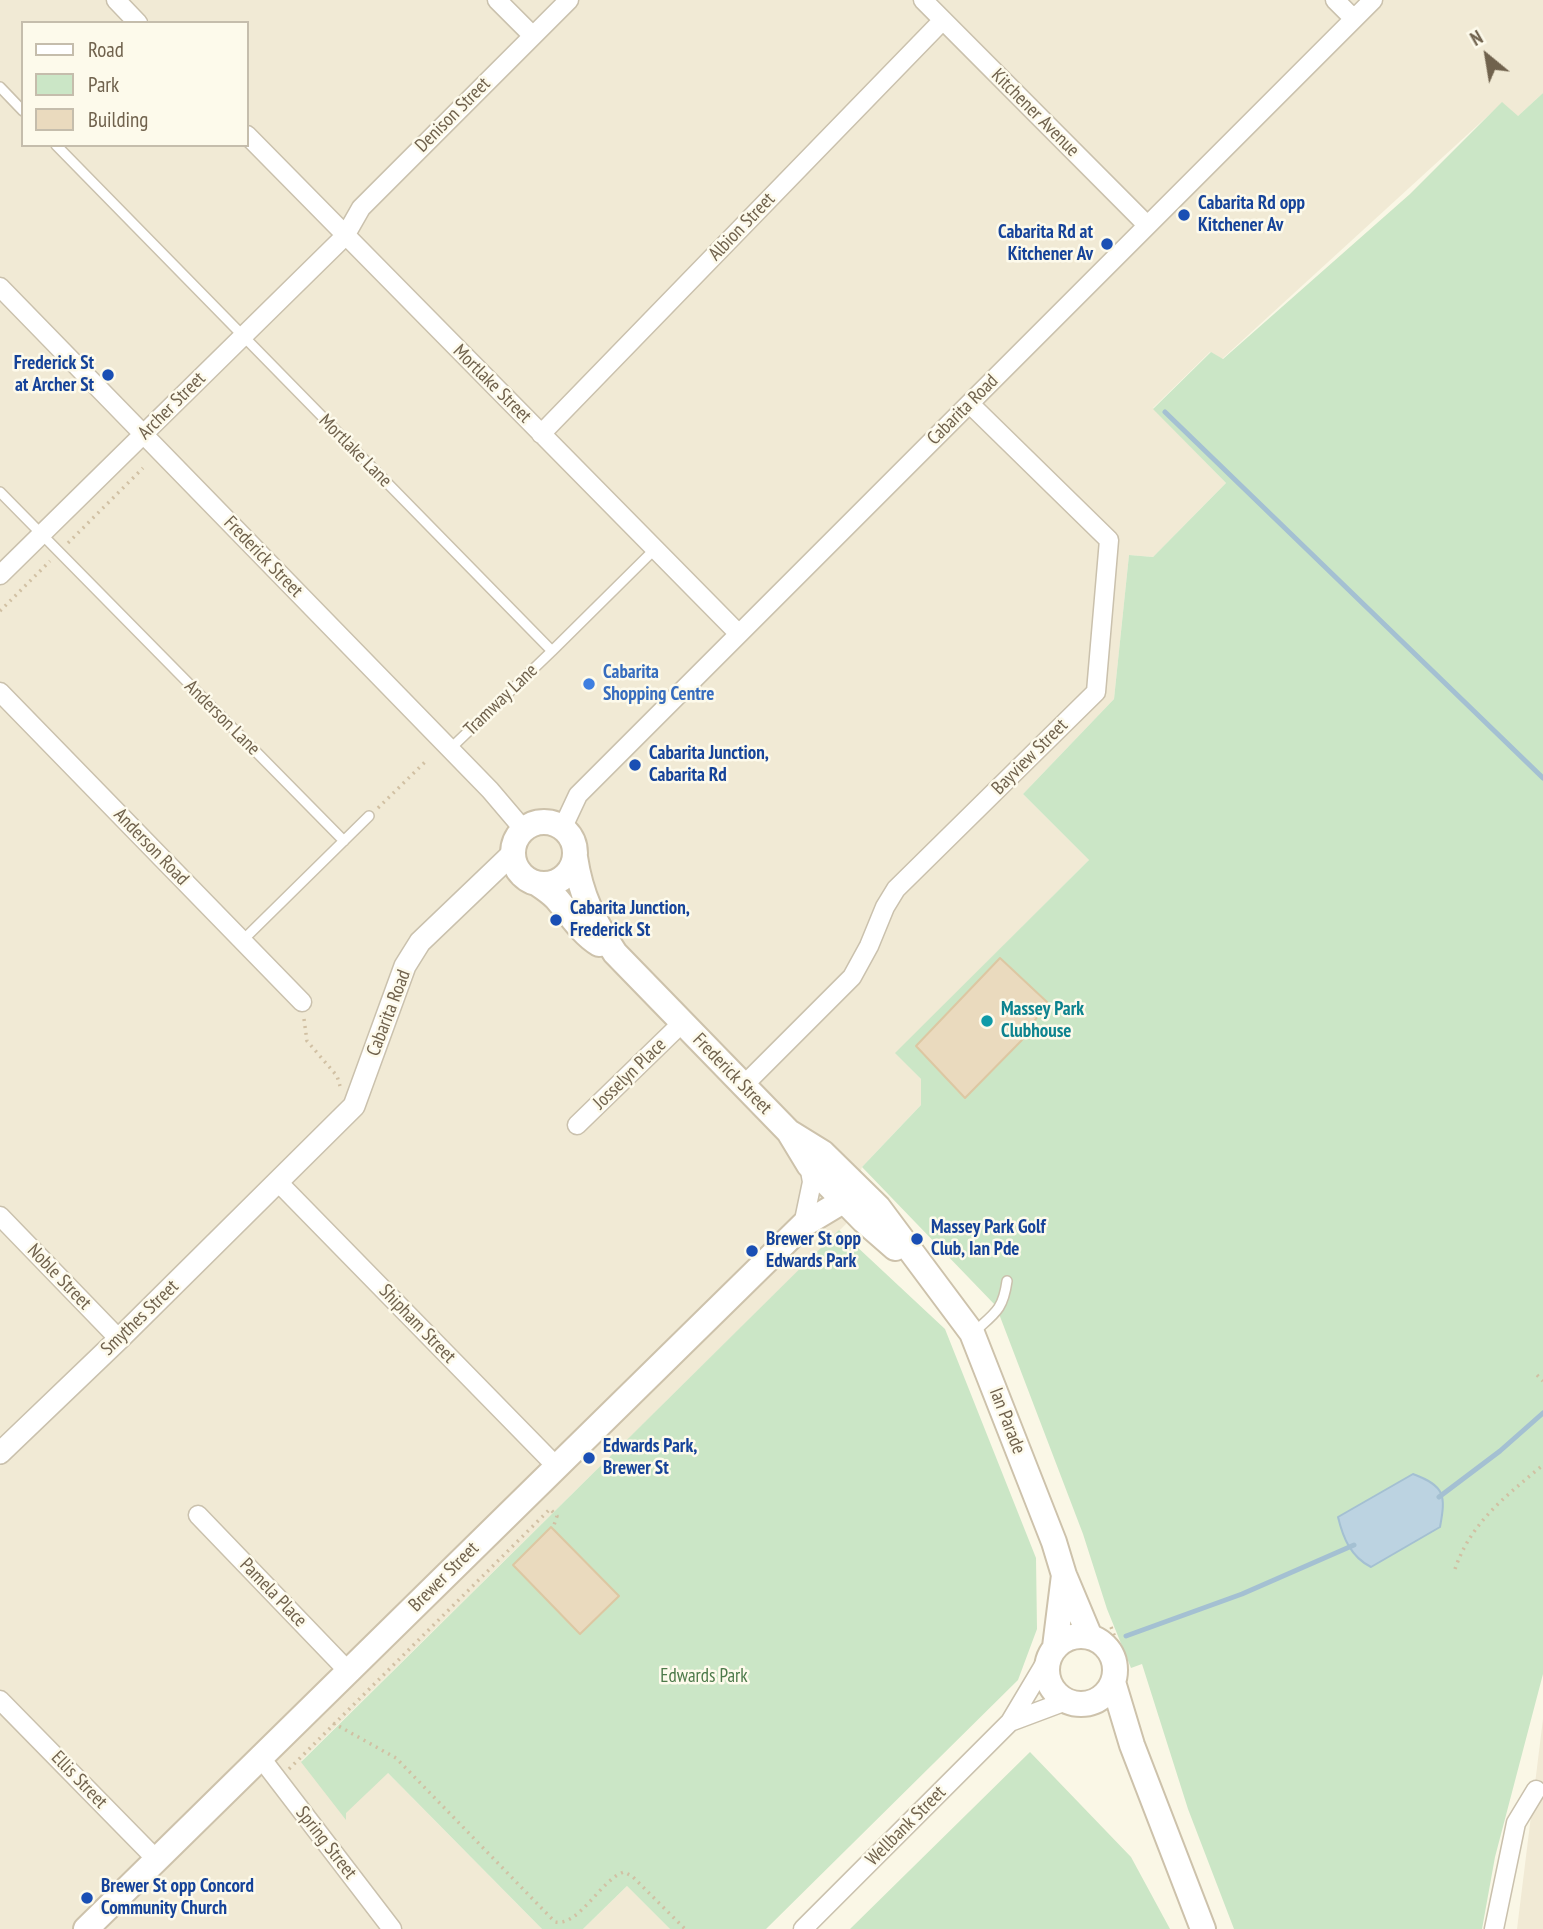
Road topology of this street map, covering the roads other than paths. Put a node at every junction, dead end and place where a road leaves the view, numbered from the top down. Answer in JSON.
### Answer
{"nodes":[{"id":1,"x":116,"y":0,"type":"edge"},
{"id":2,"x":497,"y":0,"type":"edge"},
{"id":3,"x":569,"y":0,"type":"edge"},
{"id":4,"x":923,"y":0,"type":"edge"},
{"id":5,"x":1335,"y":0,"type":"edge"},
{"id":6,"x":1373,"y":0,"type":"edge"},
{"id":7,"x":1354,"y":19,"type":"junction"},
{"id":8,"x":943,"y":20,"type":"junction"},
{"id":9,"x":136,"y":21,"type":"edge"},
{"id":10,"x":533,"y":36,"type":"junction"},
{"id":11,"x":0,"y":87,"type":"edge"},
{"id":12,"x":21,"y":109,"type":"edge"},
{"id":13,"x":248,"y":136,"type":"edge"},
{"id":14,"x":58,"y":147,"type":"edge"},
{"id":15,"x":1147,"y":225,"type":"junction"},
{"id":16,"x":345,"y":236,"type":"junction"},
{"id":17,"x":0,"y":287,"type":"edge"},
{"id":18,"x":242,"y":337,"type":"junction"},
{"id":19,"x":970,"y":404,"type":"junction"},
{"id":20,"x":144,"y":434,"type":"junction"},
{"id":21,"x":541,"y":434,"type":"junction"},
{"id":22,"x":0,"y":492,"type":"edge"},
{"id":23,"x":41,"y":535,"type":"junction"},
{"id":24,"x":655,"y":548,"type":"junction"},
{"id":25,"x":0,"y":575,"type":"edge"},
{"id":26,"x":738,"y":633,"type":"junction"},
{"id":27,"x":552,"y":651,"type":"junction"},
{"id":28,"x":0,"y":692,"type":"edge"},
{"id":29,"x":450,"y":749,"type":"junction"},
{"id":30,"x":369,"y":816,"type":"road end"},
{"id":31,"x":563,"y":827,"type":"junction"},
{"id":32,"x":524,"y":830,"type":"junction"},
{"id":33,"x":344,"y":841,"type":"junction"},
{"id":34,"x":513,"y":853,"type":"junction"},
{"id":35,"x":575,"y":858,"type":"junction"},
{"id":36,"x":538,"y":884,"type":"junction"},
{"id":37,"x":242,"y":941,"type":"junction"},
{"id":38,"x":615,"y":953,"type":"junction"},
{"id":39,"x":302,"y":1002,"type":"road end"},
{"id":40,"x":682,"y":1023,"type":"junction"},
{"id":41,"x":744,"y":1085,"type":"junction"},
{"id":42,"x":578,"y":1125,"type":"dead end"},
{"id":43,"x":789,"y":1132,"type":"joint"},
{"id":44,"x":832,"y":1181,"type":"junction"},
{"id":45,"x":278,"y":1182,"type":"junction"},
{"id":46,"x":0,"y":1216,"type":"edge"},
{"id":47,"x":803,"y":1225,"type":"junction"},
{"id":48,"x":1007,"y":1281,"type":"dead end"},
{"id":49,"x":972,"y":1333,"type":"junction"},
{"id":50,"x":119,"y":1339,"type":"junction"},
{"id":51,"x":0,"y":1454,"type":"edge"},
{"id":52,"x":556,"y":1466,"type":"junction"},
{"id":53,"x":198,"y":1515,"type":"dead end"},
{"id":54,"x":1064,"y":1575,"type":"junction"},
{"id":55,"x":1099,"y":1629,"type":"junction"},
{"id":56,"x":1052,"y":1651,"type":"junction"},
{"id":57,"x":348,"y":1671,"type":"junction"},
{"id":58,"x":1121,"y":1679,"type":"junction"},
{"id":59,"x":0,"y":1700,"type":"edge"},
{"id":60,"x":1077,"y":1702,"type":"junction"},
{"id":61,"x":1010,"y":1723,"type":"junction"},
{"id":62,"x":1132,"y":1745,"type":"junction"},
{"id":63,"x":261,"y":1758,"type":"junction"},
{"id":64,"x":1536,"y":1790,"type":"dead end"},
{"id":65,"x":158,"y":1860,"type":"junction"},
{"id":66,"x":89,"y":1928,"type":"edge"},
{"id":67,"x":392,"y":1929,"type":"edge"},
{"id":68,"x":803,"y":1929,"type":"edge"},
{"id":69,"x":1203,"y":1929,"type":"edge"},
{"id":70,"x":1494,"y":1929,"type":"edge"}],
"edges":[{"from":1,"to":9,"type":"street"},
{"from":2,"to":10,"type":"street"},
{"from":3,"to":10,"type":"street","name":"Denison Street"},
{"from":4,"to":8,"type":"street","name":"Kitchener Avenue"},
{"from":5,"to":7,"type":"street"},
{"from":6,"to":7,"type":"street","name":"Cabarita Road"},
{"from":7,"to":15,"type":"street","name":"Cabarita Road"},
{"from":8,"to":15,"type":"street","name":"Kitchener Avenue"},
{"from":8,"to":21,"type":"street","name":"Albion Street"},
{"from":10,"to":16,"type":"street","name":"Denison Street"},
{"from":11,"to":12,"type":"lane"},
{"from":13,"to":16,"type":"street","name":"Mortlake Street"},
{"from":14,"to":18,"type":"lane","name":"Mortlake Lane"},
{"from":15,"to":19,"type":"street","name":"Cabarita Road"},
{"from":16,"to":18,"type":"street","name":"Archer Street"},
{"from":16,"to":21,"type":"street","name":"Mortlake Street"},
{"from":17,"to":20,"type":"street","name":"Frederick Street"},
{"from":18,"to":20,"type":"street","name":"Archer Street"},
{"from":18,"to":27,"type":"lane","name":"Mortlake Lane"},
{"from":19,"to":26,"type":"street","name":"Cabarita Road"},
{"from":19,"to":41,"type":"street","name":"Bayview Street"},
{"from":20,"to":23,"type":"street","name":"Archer Street"},
{"from":20,"to":29,"type":"street","name":"Frederick Street"},
{"from":21,"to":24,"type":"street","name":"Mortlake Street"},
{"from":22,"to":23,"type":"lane","name":"Anderson Lane"},
{"from":23,"to":25,"type":"street","name":"Archer Street"},
{"from":23,"to":33,"type":"lane","name":"Anderson Lane"},
{"from":24,"to":26,"type":"street","name":"Mortlake Street"},
{"from":24,"to":27,"type":"lane"},
{"from":26,"to":31,"type":"street","name":"Cabarita Road"},
{"from":27,"to":29,"type":"lane","name":"Tramway Lane"},
{"from":28,"to":37,"type":"street","name":"Anderson Road"},
{"from":29,"to":32,"type":"street","name":"Frederick Street"},
{"from":30,"to":33,"type":"lane"},
{"from":31,"to":32,"type":"main road"},
{"from":31,"to":35,"type":"main road"},
{"from":32,"to":34,"type":"main road"},
{"from":33,"to":37,"type":"lane"},
{"from":34,"to":36,"type":"main road"},
{"from":34,"to":45,"type":"street","name":"Cabarita Road"},
{"from":35,"to":36,"type":"main road"},
{"from":35,"to":38,"type":"main road","name":"Frederick Street"},
{"from":36,"to":38,"type":"main road","name":"Frederick Street"},
{"from":37,"to":39,"type":"street","name":"Anderson Road"},
{"from":38,"to":40,"type":"main road","name":"Frederick Street"},
{"from":40,"to":41,"type":"main road","name":"Frederick Street"},
{"from":40,"to":42,"type":"street","name":"Josselyn Place"},
{"from":41,"to":43,"type":"main road","name":"Frederick Street"},
{"from":43,"to":44,"type":"main road","name":"Ian Parade"},
{"from":44,"to":47,"type":"street"},
{"from":44,"to":47,"type":"main road","name":"Brewer Street"},
{"from":44,"to":49,"type":"main road","name":"Ian Parade"},
{"from":45,"to":50,"type":"street","name":"Smythes Street"},
{"from":45,"to":52,"type":"street","name":"Shipham Street"},
{"from":46,"to":50,"type":"street","name":"Noble Street"},
{"from":47,"to":52,"type":"main road","name":"Brewer Street"},
{"from":48,"to":49,"type":"lane"},
{"from":49,"to":54,"type":"main road","name":"Ian Parade"},
{"from":50,"to":51,"type":"street","name":"Smythes Street"},
{"from":52,"to":57,"type":"main road","name":"Brewer Street"},
{"from":53,"to":57,"type":"street","name":"Pamela Place"},
{"from":54,"to":55,"type":"main road","name":"Ian Parade"},
{"from":54,"to":56,"type":"main road","name":"Ian Parade"},
{"from":55,"to":56,"type":"main road"},
{"from":55,"to":58,"type":"main road"},
{"from":56,"to":60,"type":"main road"},
{"from":56,"to":61,"type":"street","name":"Wellbank Street"},
{"from":57,"to":63,"type":"main road","name":"Brewer Street"},
{"from":58,"to":60,"type":"main road"},
{"from":58,"to":62,"type":"main road"},
{"from":59,"to":65,"type":"street","name":"Ellis Street"},
{"from":60,"to":61,"type":"street","name":"Wellbank Street"},
{"from":60,"to":62,"type":"main road"},
{"from":61,"to":68,"type":"street","name":"Wellbank Street"},
{"from":62,"to":69,"type":"main road"},
{"from":63,"to":65,"type":"main road","name":"Brewer Street"},
{"from":63,"to":67,"type":"street","name":"Spring Street"},
{"from":64,"to":70,"type":"street"},
{"from":65,"to":66,"type":"main road","name":"Brewer Street"}]}
